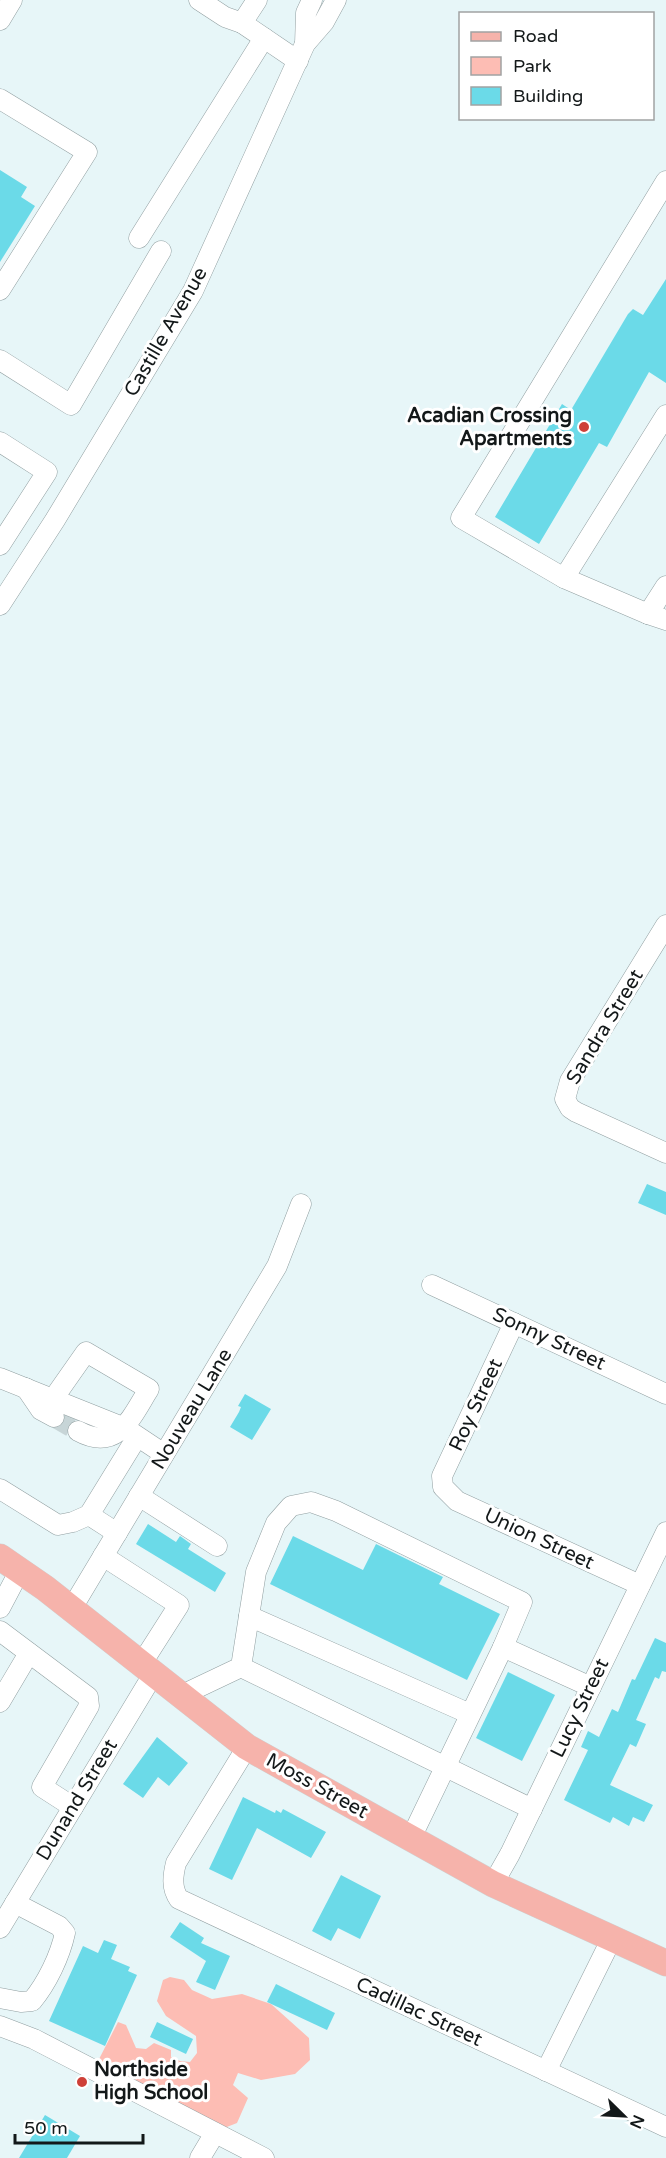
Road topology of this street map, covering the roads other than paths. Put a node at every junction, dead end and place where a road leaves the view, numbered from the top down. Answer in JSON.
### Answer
{"nodes":[{"id":1,"x":12,"y":0,"type":"edge"},
{"id":2,"x":199,"y":0,"type":"edge"},
{"id":3,"x":257,"y":0,"type":"edge"},
{"id":4,"x":312,"y":0,"type":"edge"},
{"id":5,"x":336,"y":0,"type":"edge"},
{"id":6,"x":0,"y":20,"type":"edge"},
{"id":7,"x":242,"y":23,"type":"junction"},
{"id":8,"x":264,"y":38,"type":"junction"},
{"id":9,"x":302,"y":53,"type":"junction"},
{"id":10,"x":0,"y":99,"type":"edge"},
{"id":11,"x":666,"y":182,"type":"edge"},
{"id":12,"x":140,"y":238,"type":"dead end"},
{"id":13,"x":161,"y":251,"type":"dead end"},
{"id":14,"x":0,"y":290,"type":"edge"},
{"id":15,"x":0,"y":360,"type":"edge"},
{"id":16,"x":666,"y":415,"type":"edge"},
{"id":17,"x":0,"y":442,"type":"edge"},
{"id":18,"x":0,"y":545,"type":"edge"},
{"id":19,"x":564,"y":578,"type":"junction"},
{"id":20,"x":666,"y":585,"type":"edge"},
{"id":21,"x":0,"y":605,"type":"edge"},
{"id":22,"x":657,"y":617,"type":"edge"},
{"id":23,"x":666,"y":925,"type":"edge"},
{"id":24,"x":666,"y":1153,"type":"edge"},
{"id":25,"x":301,"y":1204,"type":"dead end"},
{"id":26,"x":432,"y":1285,"type":"dead end"},
{"id":27,"x":514,"y":1323,"type":"junction"},
{"id":28,"x":0,"y":1378,"type":"edge"},
{"id":29,"x":666,"y":1394,"type":"edge"},
{"id":30,"x":53,"y":1408,"type":"junction"},
{"id":31,"x":78,"y":1431,"type":"tunnel mouth"},
{"id":32,"x":131,"y":1433,"type":"junction"},
{"id":33,"x":164,"y":1454,"type":"junction"},
{"id":34,"x":443,"y":1487,"type":"joint"},
{"id":35,"x":0,"y":1489,"type":"edge"},
{"id":36,"x":139,"y":1496,"type":"junction"},
{"id":37,"x":89,"y":1515,"type":"junction"},
{"id":38,"x":666,"y":1532,"type":"edge"},
{"id":39,"x":117,"y":1533,"type":"junction"},
{"id":40,"x":217,"y":1546,"type":"dead end"},
{"id":41,"x":103,"y":1556,"type":"junction"},
{"id":42,"x":10,"y":1564,"type":"edge"},
{"id":43,"x":640,"y":1585,"type":"junction"},
{"id":44,"x":0,"y":1608,"type":"edge"},
{"id":45,"x":72,"y":1608,"type":"junction"},
{"id":46,"x":249,"y":1616,"type":"junction"},
{"id":47,"x":0,"y":1631,"type":"edge"},
{"id":48,"x":503,"y":1647,"type":"junction"},
{"id":49,"x":29,"y":1653,"type":"junction"},
{"id":50,"x":241,"y":1667,"type":"junction"},
{"id":51,"x":148,"y":1668,"type":"junction"},
{"id":52,"x":591,"y":1687,"type":"junction"},
{"id":53,"x":182,"y":1695,"type":"junction"},
{"id":54,"x":0,"y":1702,"type":"edge"},
{"id":55,"x":470,"y":1714,"type":"junction"},
{"id":56,"x":247,"y":1747,"type":"junction"},
{"id":57,"x":445,"y":1767,"type":"junction"},
{"id":58,"x":73,"y":1807,"type":"junction"},
{"id":59,"x":532,"y":1809,"type":"junction"},
{"id":60,"x":411,"y":1838,"type":"junction"},
{"id":61,"x":494,"y":1884,"type":"junction"},
{"id":62,"x":15,"y":1903,"type":"junction"},
{"id":63,"x":0,"y":1928,"type":"edge"},
{"id":64,"x":612,"y":1938,"type":"junction"},
{"id":65,"x":666,"y":1963,"type":"edge"},
{"id":66,"x":0,"y":1998,"type":"edge"},
{"id":67,"x":0,"y":2026,"type":"edge"},
{"id":68,"x":546,"y":2071,"type":"junction"},
{"id":69,"x":666,"y":2127,"type":"edge"},
{"id":70,"x":215,"y":2133,"type":"junction"},
{"id":71,"x":200,"y":2158,"type":"edge"},
{"id":72,"x":264,"y":2158,"type":"edge"}],
"edges":[{"from":1,"to":6,"type":"street"},
{"from":2,"to":7,"type":"street"},
{"from":3,"to":7,"type":"street"},
{"from":4,"to":9,"type":"street","name":"Castille Avenue"},
{"from":5,"to":9,"type":"street","name":"Castille Avenue"},
{"from":7,"to":8,"type":"street"},
{"from":8,"to":9,"type":"street"},
{"from":8,"to":12,"type":"street"},
{"from":9,"to":21,"type":"street","name":"Castille Avenue"},
{"from":10,"to":14,"type":"street"},
{"from":11,"to":19,"type":"street"},
{"from":13,"to":15,"type":"street"},
{"from":16,"to":19,"type":"street"},
{"from":17,"to":18,"type":"street"},
{"from":19,"to":22,"type":"street"},
{"from":20,"to":22,"type":"street"},
{"from":23,"to":24,"type":"street","name":"Sandra Street"},
{"from":25,"to":33,"type":"street","name":"Nouveau Lane"},
{"from":26,"to":27,"type":"street","name":"Sonny Street"},
{"from":27,"to":29,"type":"street","name":"Sonny Street"},
{"from":27,"to":34,"type":"street","name":"Roy Street"},
{"from":28,"to":30,"type":"street"},
{"from":30,"to":32,"type":"street"},
{"from":30,"to":32,"type":"street"},
{"from":31,"to":32,"type":"street"},
{"from":32,"to":33,"type":"street"},
{"from":32,"to":37,"type":"street"},
{"from":33,"to":36,"type":"street","name":"Nouveau Lane"},
{"from":34,"to":43,"type":"street","name":"Union Street"},
{"from":35,"to":37,"type":"street"},
{"from":36,"to":39,"type":"street","name":"Nouveau Lane"},
{"from":36,"to":40,"type":"street"},
{"from":37,"to":39,"type":"street"},
{"from":38,"to":43,"type":"street","name":"Lucy Street"},
{"from":39,"to":41,"type":"street","name":"Nouveau Lane"},
{"from":41,"to":45,"type":"street","name":"Nouveau Lane"},
{"from":41,"to":51,"type":"street","name":"Dunand Street"},
{"from":42,"to":44,"type":"street"},
{"from":42,"to":45,"type":"main road","name":"Moss Street"},
{"from":43,"to":52,"type":"street","name":"Lucy Street"},
{"from":45,"to":51,"type":"main road","name":"Moss Street"},
{"from":46,"to":48,"type":"street"},
{"from":46,"to":50,"type":"street"},
{"from":46,"to":55,"type":"street"},
{"from":47,"to":49,"type":"street"},
{"from":48,"to":52,"type":"street"},
{"from":48,"to":55,"type":"street"},
{"from":49,"to":54,"type":"street"},
{"from":49,"to":58,"type":"street"},
{"from":50,"to":53,"type":"street"},
{"from":50,"to":57,"type":"street"},
{"from":51,"to":53,"type":"main road","name":"Moss Street"},
{"from":51,"to":58,"type":"street","name":"Dunand Street"},
{"from":52,"to":59,"type":"street","name":"Lucy Street"},
{"from":53,"to":56,"type":"main road","name":"Moss Street"},
{"from":55,"to":57,"type":"street"},
{"from":56,"to":60,"type":"main road","name":"Moss Street"},
{"from":56,"to":68,"type":"street","name":"Cadillac Street"},
{"from":57,"to":59,"type":"street"},
{"from":57,"to":60,"type":"street"},
{"from":58,"to":62,"type":"street","name":"Dunand Street"},
{"from":59,"to":61,"type":"street","name":"Lucy Street"},
{"from":60,"to":61,"type":"main road","name":"Moss Street"},
{"from":61,"to":64,"type":"main road","name":"Moss Street"},
{"from":62,"to":63,"type":"street","name":"Dunand Street"},
{"from":62,"to":66,"type":"street"},
{"from":64,"to":65,"type":"main road","name":"Moss Street"},
{"from":64,"to":68,"type":"street"},
{"from":67,"to":70,"type":"street"},
{"from":68,"to":69,"type":"street","name":"Cadillac Street"},
{"from":70,"to":71,"type":"street"},
{"from":70,"to":72,"type":"street"}]}
